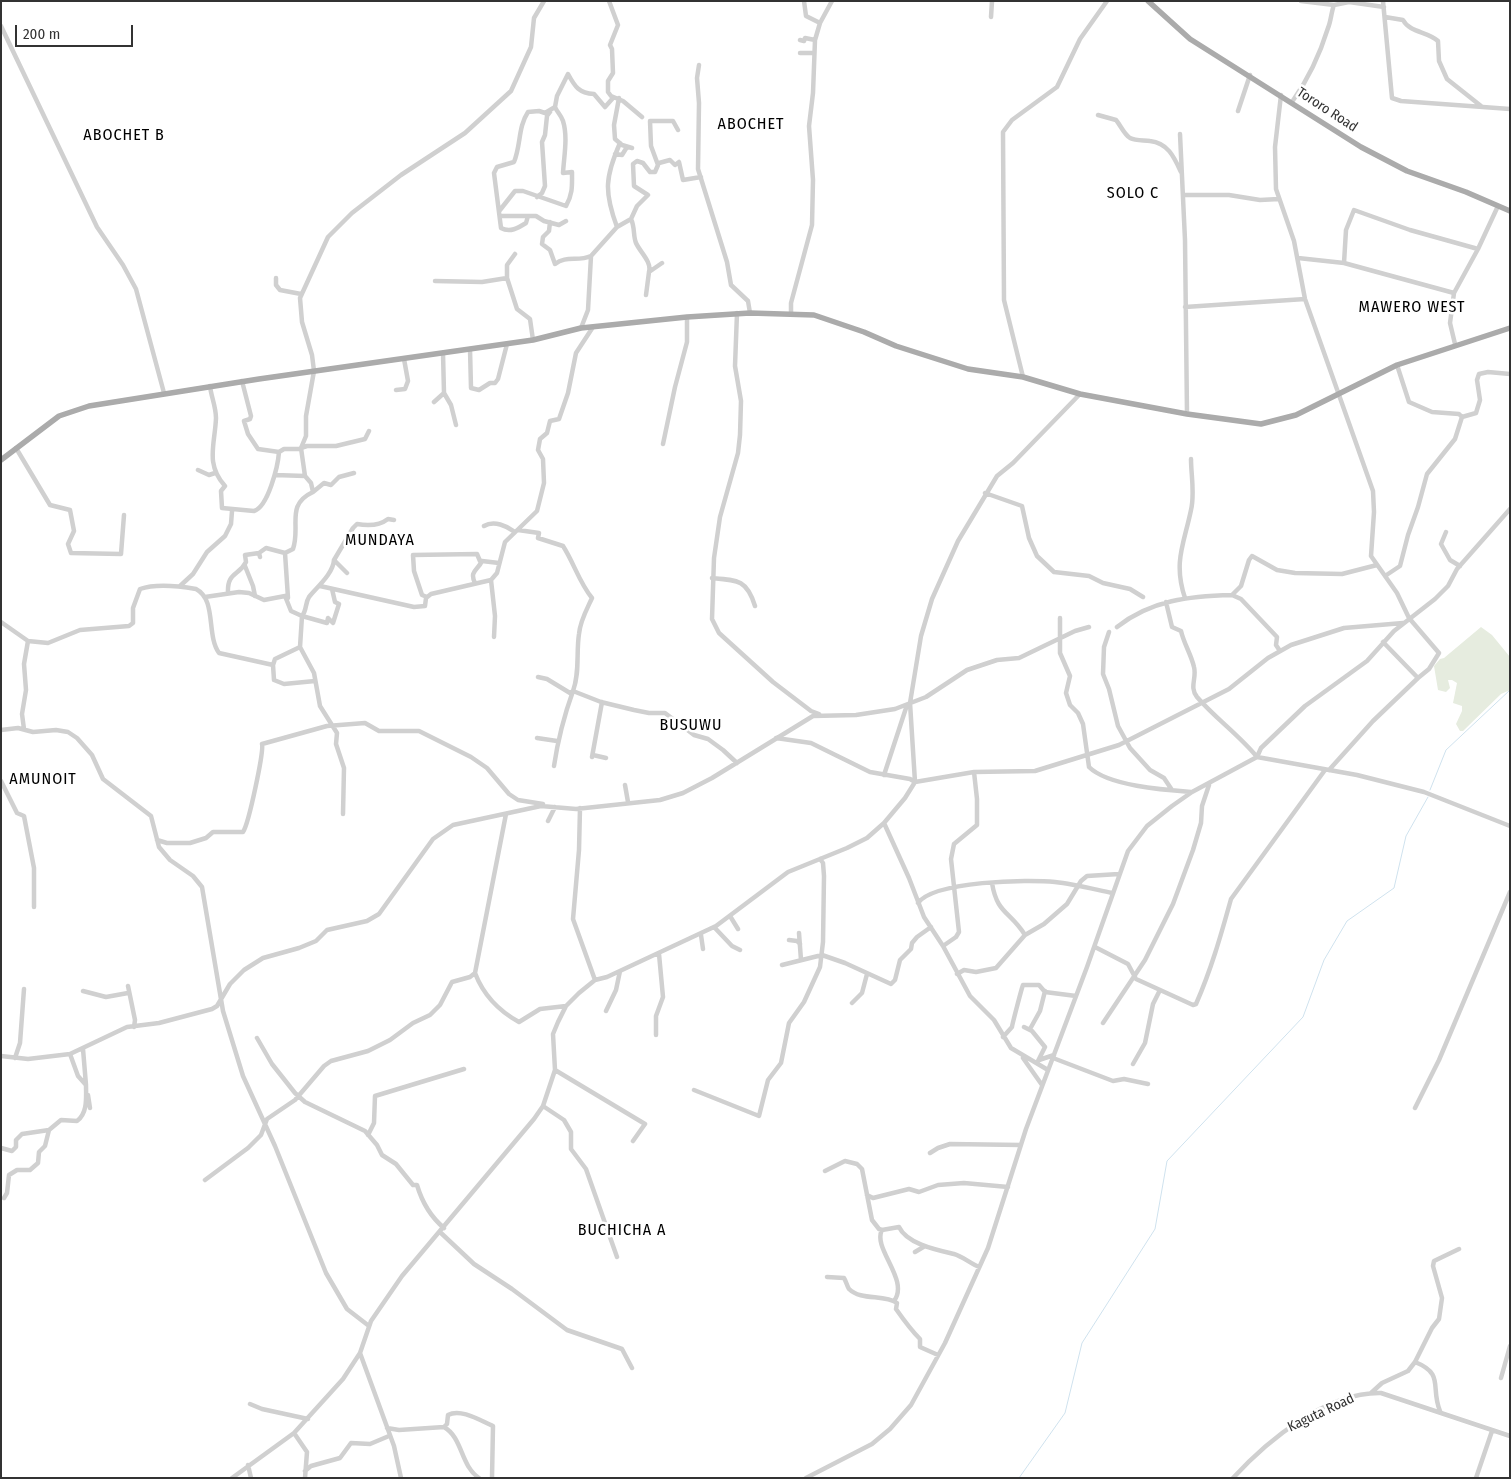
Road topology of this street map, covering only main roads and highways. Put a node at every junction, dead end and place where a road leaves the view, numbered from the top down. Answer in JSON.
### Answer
{"nodes":[{"id":1,"x":1148,"y":1,"type":"edge"},
{"id":2,"x":1510,"y":211,"type":"edge"},
{"id":3,"x":1510,"y":328,"type":"edge"},
{"id":4,"x":1,"y":460,"type":"edge"}],
"edges":[{"from":1,"to":2,"type":"main road","name":"Tororo Road"},
{"from":3,"to":4,"type":"main road"}]}
